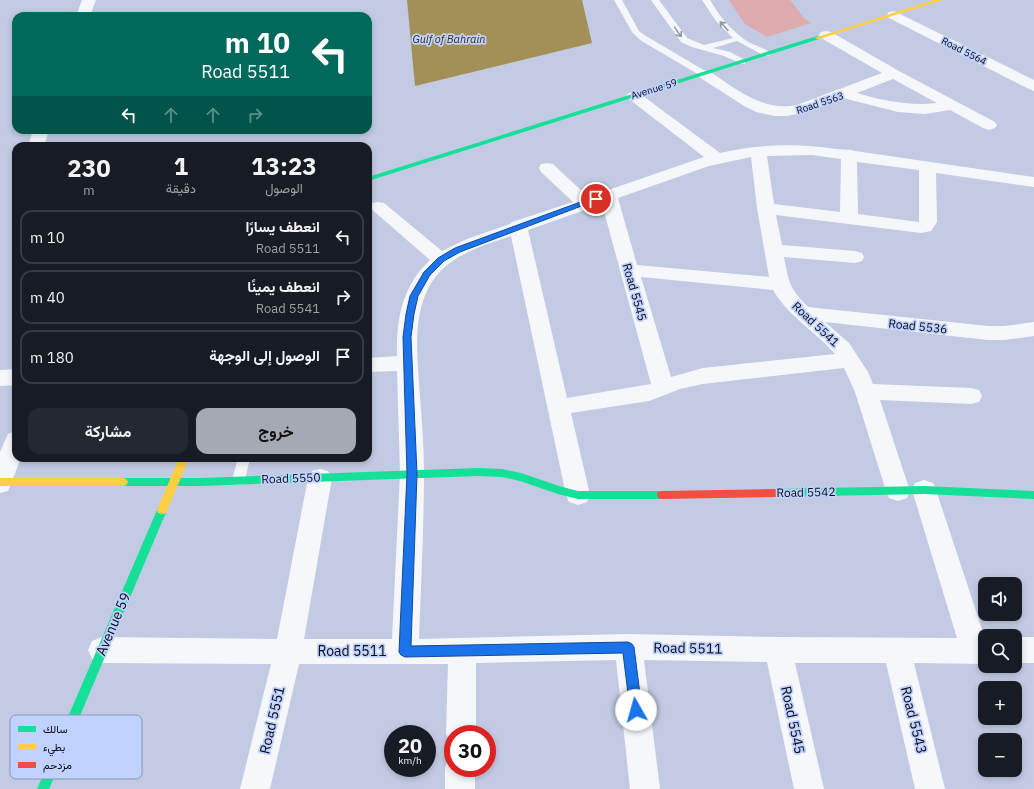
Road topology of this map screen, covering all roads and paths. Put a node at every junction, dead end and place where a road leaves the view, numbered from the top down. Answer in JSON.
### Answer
{"nodes":[{"id":1,"x":89,"y":0,"type":"edge"},
{"id":2,"x":618,"y":0,"type":"edge"},
{"id":3,"x":655,"y":0,"type":"edge"},
{"id":4,"x":662,"y":0,"type":"edge"},
{"id":5,"x":706,"y":0,"type":"edge"},
{"id":6,"x":940,"y":0,"type":"edge"},
{"id":7,"x":921,"y":2,"type":"edge"},
{"id":8,"x":84,"y":12,"type":"edge"},
{"id":9,"x":894,"y":15,"type":"junction"},
{"id":10,"x":826,"y":35,"type":"junction"},
{"id":11,"x":738,"y":39,"type":"junction"},
{"id":12,"x":705,"y":48,"type":"junction"},
{"id":13,"x":768,"y":54,"type":"junction"},
{"id":14,"x":742,"y":62,"type":"junction"},
{"id":15,"x":704,"y":74,"type":"junction"},
{"id":16,"x":894,"y":74,"type":"junction"},
{"id":17,"x":1032,"y":83,"type":"edge"},
{"id":18,"x":845,"y":94,"type":"junction"},
{"id":19,"x":634,"y":96,"type":"junction"},
{"id":20,"x":952,"y":105,"type":"junction"},
{"id":21,"x":989,"y":124,"type":"dead end"},
{"id":22,"x":758,"y":151,"type":"junction"},
{"id":23,"x":849,"y":154,"type":"junction"},
{"id":24,"x":716,"y":158,"type":"junction"},
{"id":25,"x":927,"y":166,"type":"junction"},
{"id":26,"x":547,"y":168,"type":"dead end"},
{"id":27,"x":372,"y":178,"type":"edge"},
{"id":28,"x":1034,"y":182,"type":"edge"},
{"id":29,"x":608,"y":195,"type":"junction"},
{"id":30,"x":585,"y":203,"type":"junction"},
{"id":31,"x":378,"y":207,"type":"dead end"},
{"id":32,"x":766,"y":208,"type":"junction"},
{"id":33,"x":849,"y":218,"type":"junction"},
{"id":34,"x":518,"y":226,"type":"junction"},
{"id":35,"x":774,"y":250,"type":"junction"},
{"id":36,"x":855,"y":257,"type":"dead end"},
{"id":37,"x":441,"y":260,"type":"junction"},
{"id":38,"x":628,"y":270,"type":"junction"},
{"id":39,"x":780,"y":284,"type":"junction"},
{"id":40,"x":802,"y":313,"type":"junction"},
{"id":41,"x":1034,"y":329,"type":"edge"},
{"id":42,"x":850,"y":360,"type":"junction"},
{"id":43,"x":408,"y":363,"type":"junction"},
{"id":44,"x":372,"y":365,"type":"edge"},
{"id":45,"x":12,"y":377,"type":"edge"},
{"id":46,"x":0,"y":378,"type":"edge"},
{"id":47,"x":663,"y":388,"type":"junction"},
{"id":48,"x":866,"y":392,"type":"junction"},
{"id":49,"x":971,"y":396,"type":"dead end"},
{"id":50,"x":559,"y":407,"type":"junction"},
{"id":51,"x":12,"y":451,"type":"edge"},
{"id":52,"x":182,"y":462,"type":"edge"},
{"id":53,"x":243,"y":462,"type":"edge"},
{"id":54,"x":412,"y":474,"type":"junction"},
{"id":55,"x":320,"y":478,"type":"junction"},
{"id":56,"x":239,"y":480,"type":"junction"},
{"id":57,"x":173,"y":482,"type":"junction"},
{"id":58,"x":0,"y":483,"type":"edge"},
{"id":59,"x":924,"y":490,"type":"junction"},
{"id":60,"x":898,"y":491,"type":"junction"},
{"id":61,"x":578,"y":494,"type":"junction"},
{"id":62,"x":1034,"y":496,"type":"edge"},
{"id":63,"x":978,"y":645,"type":"edge"},
{"id":64,"x":628,"y":647,"type":"junction"},
{"id":65,"x":102,"y":650,"type":"junction"},
{"id":66,"x":778,"y":650,"type":"junction"},
{"id":67,"x":897,"y":650,"type":"junction"},
{"id":68,"x":288,"y":651,"type":"junction"},
{"id":69,"x":462,"y":651,"type":"junction"},
{"id":70,"x":978,"y":651,"type":"edge"},
{"id":71,"x":405,"y":652,"type":"junction"},
{"id":72,"x":74,"y":715,"type":"edge"},
{"id":73,"x":461,"y":725,"type":"edge"},
{"id":74,"x":460,"y":777,"type":"edge"},
{"id":75,"x":47,"y":779,"type":"edge"},
{"id":76,"x":43,"y":789,"type":"edge"},
{"id":77,"x":255,"y":789,"type":"edge"},
{"id":78,"x":460,"y":789,"type":"edge"},
{"id":79,"x":646,"y":789,"type":"edge"},
{"id":80,"x":808,"y":789,"type":"edge"},
{"id":81,"x":930,"y":789,"type":"edge"}],
"edges":[{"from":1,"to":8,"type":"street"},
{"from":2,"to":15,"type":"lane"},
{"from":3,"to":4,"type":"lane"},
{"from":3,"to":12,"type":"lane","one_way":true},
{"from":11,"to":5,"type":"lane","one_way":true},
{"from":6,"to":7,"type":"street","name":"Avenue 59"},
{"from":7,"to":9,"type":"street","name":"Avenue 59"},
{"from":9,"to":10,"type":"street","name":"Avenue 59"},
{"from":9,"to":17,"type":"street","name":"Road 5564"},
{"from":10,"to":13,"type":"street","name":"Avenue 59"},
{"from":10,"to":16,"type":"street"},
{"from":11,"to":12,"type":"lane"},
{"from":11,"to":13,"type":"lane"},
{"from":12,"to":14,"type":"lane"},
{"from":13,"to":14,"type":"street","name":"Avenue 59"},
{"from":14,"to":15,"type":"street","name":"Avenue 59"},
{"from":15,"to":18,"type":"street","name":"Road 5563"},
{"from":15,"to":19,"type":"street","name":"Avenue 59"},
{"from":16,"to":18,"type":"street","name":"Road 5563"},
{"from":16,"to":20,"type":"street"},
{"from":18,"to":20,"type":"street"},
{"from":19,"to":24,"type":"street"},
{"from":19,"to":27,"type":"street","name":"Avenue 59"},
{"from":20,"to":21,"type":"street"},
{"from":22,"to":23,"type":"street"},
{"from":22,"to":24,"type":"street"},
{"from":22,"to":32,"type":"street","name":"Road 5541"},
{"from":23,"to":25,"type":"street"},
{"from":23,"to":33,"type":"street"},
{"from":24,"to":29,"type":"street"},
{"from":25,"to":28,"type":"street"},
{"from":25,"to":33,"type":"street"},
{"from":26,"to":30,"type":"street"},
{"from":29,"to":30,"type":"street"},
{"from":29,"to":38,"type":"street","name":"Road 5545"},
{"from":30,"to":34,"type":"street"},
{"from":31,"to":37,"type":"street"},
{"from":32,"to":33,"type":"street"},
{"from":32,"to":35,"type":"street","name":"Road 5541"},
{"from":34,"to":37,"type":"street"},
{"from":34,"to":50,"type":"street"},
{"from":35,"to":36,"type":"street"},
{"from":35,"to":39,"type":"street","name":"Road 5541"},
{"from":37,"to":43,"type":"street"},
{"from":38,"to":39,"type":"street"},
{"from":38,"to":47,"type":"street","name":"Road 5545"},
{"from":39,"to":40,"type":"street","name":"Road 5541"},
{"from":40,"to":41,"type":"street","name":"Road 5536"},
{"from":40,"to":42,"type":"street","name":"Road 5541"},
{"from":42,"to":47,"type":"street"},
{"from":42,"to":48,"type":"street","name":"Road 5541"},
{"from":43,"to":44,"type":"street"},
{"from":43,"to":54,"type":"street"},
{"from":45,"to":46,"type":"street"},
{"from":47,"to":50,"type":"street"},
{"from":48,"to":49,"type":"street"},
{"from":48,"to":60,"type":"street","name":"Road 5541"},
{"from":50,"to":61,"type":"street"},
{"from":51,"to":58,"type":"street"},
{"from":52,"to":57,"type":"street","name":"Avenue 59"},
{"from":53,"to":56,"type":"lane"},
{"from":54,"to":55,"type":"street","name":"Road 5550"},
{"from":54,"to":61,"type":"street","name":"Road 5550"},
{"from":54,"to":71,"type":"street"},
{"from":55,"to":56,"type":"street","name":"Road 5550"},
{"from":55,"to":68,"type":"street","name":"Road 5551"},
{"from":56,"to":57,"type":"street","name":"Road 5550"},
{"from":57,"to":58,"type":"street","name":"Road 5550"},
{"from":57,"to":65,"type":"street","name":"Avenue 59"},
{"from":59,"to":60,"type":"street","name":"Road 5542"},
{"from":59,"to":62,"type":"street","name":"Road 5542"},
{"from":59,"to":63,"type":"street"},
{"from":60,"to":61,"type":"street","name":"Road 5542"},
{"from":64,"to":66,"type":"street","name":"Road 5511"},
{"from":64,"to":69,"type":"street","name":"Road 5511"},
{"from":64,"to":79,"type":"street"},
{"from":65,"to":68,"type":"street","name":"Road 5511"},
{"from":65,"to":72,"type":"street","name":"Avenue 59"},
{"from":66,"to":67,"type":"street","name":"Road 5511"},
{"from":66,"to":80,"type":"street","name":"Road 5545"},
{"from":67,"to":70,"type":"street","name":"Road 5511"},
{"from":67,"to":81,"type":"street","name":"Road 5543"},
{"from":68,"to":71,"type":"street","name":"Road 5511"},
{"from":68,"to":77,"type":"street","name":"Road 5551"},
{"from":69,"to":71,"type":"street","name":"Road 5511"},
{"from":69,"to":73,"type":"street"},
{"from":74,"to":78,"type":"street"},
{"from":75,"to":76,"type":"street","name":"Avenue 59"}]}
